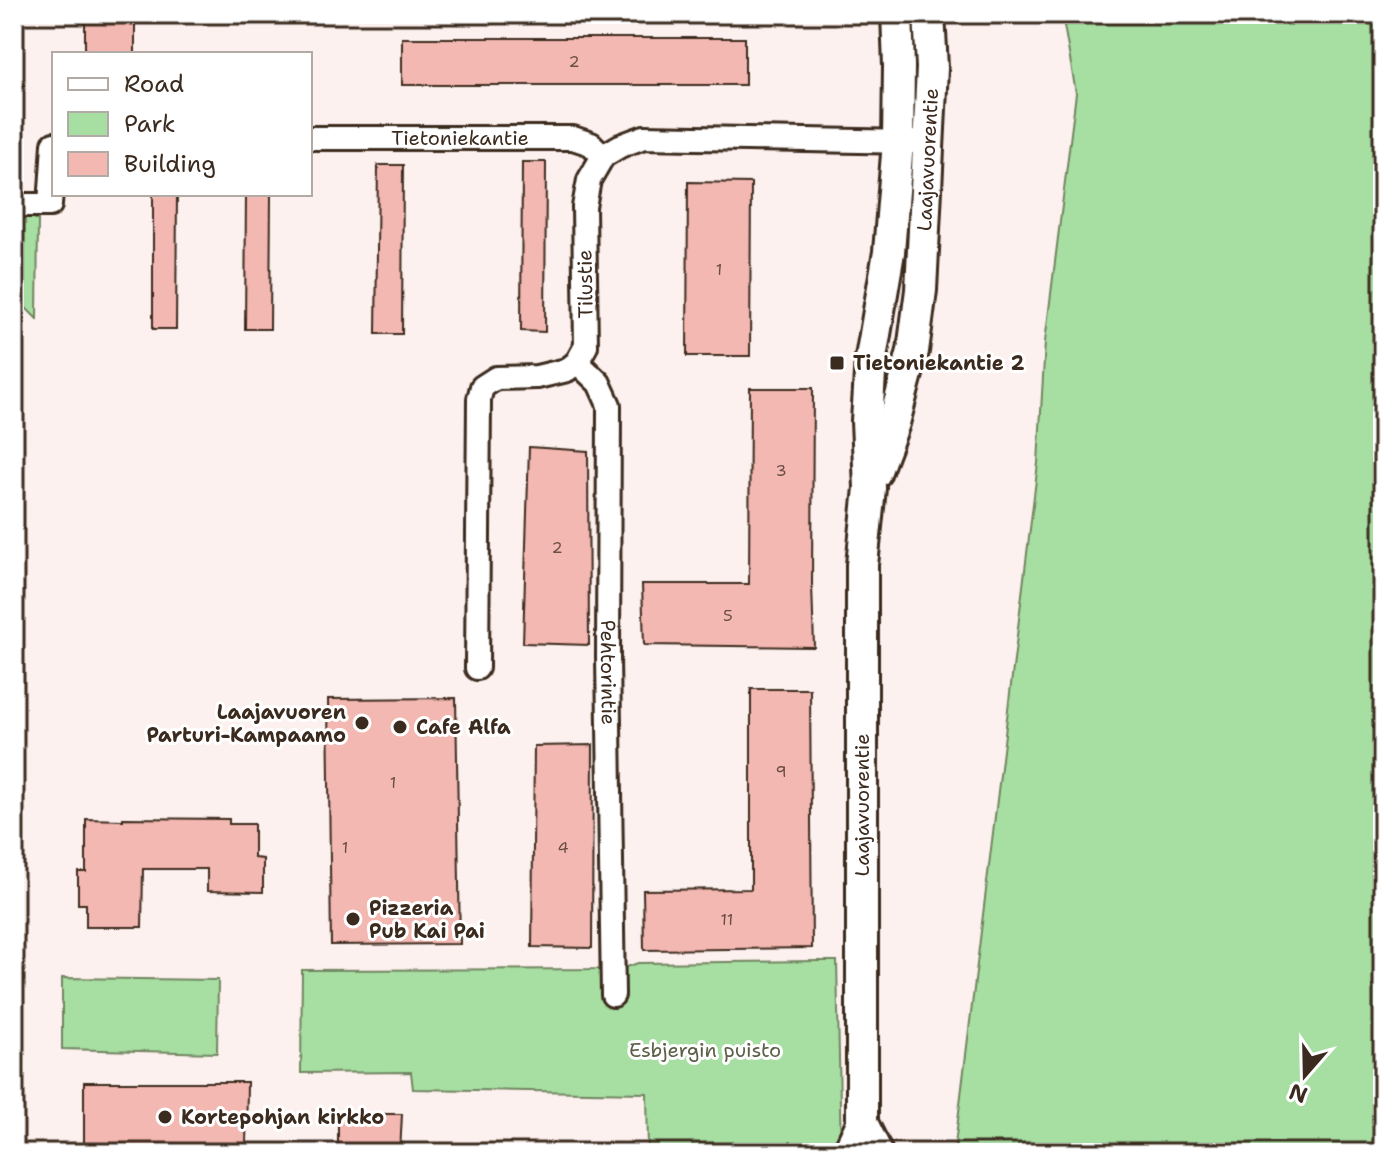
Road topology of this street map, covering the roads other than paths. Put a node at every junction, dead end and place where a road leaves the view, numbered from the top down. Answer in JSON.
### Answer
{"nodes":[{"id":1,"x":897,"y":14,"type":"edge"},
{"id":2,"x":929,"y":14,"type":"edge"},
{"id":3,"x":312,"y":138,"type":"edge"},
{"id":4,"x":929,"y":141,"type":"junction"},
{"id":5,"x":898,"y":142,"type":"junction"},
{"id":6,"x":603,"y":156,"type":"junction"},
{"id":7,"x":52,"y":174,"type":"edge"},
{"id":8,"x":14,"y":205,"type":"edge"},
{"id":9,"x":577,"y":362,"type":"junction"},
{"id":10,"x":870,"y":488,"type":"junction"},
{"id":11,"x":477,"y":668,"type":"dead end"},
{"id":12,"x":613,"y":995,"type":"dead end"},
{"id":13,"x":862,"y":1123,"type":"junction"},
{"id":14,"x":848,"y":1153,"type":"edge"},
{"id":15,"x":877,"y":1153,"type":"edge"}],
"edges":[{"from":1,"to":5,"type":"main road","name":"Laajavuorentie"},
{"from":2,"to":4,"type":"main road","name":"Laajavuorentie"},
{"from":3,"to":6,"type":"street","name":"Tietoniekantie"},
{"from":4,"to":5,"type":"street"},
{"from":4,"to":10,"type":"main road","name":"Laajavuorentie"},
{"from":5,"to":6,"type":"street"},
{"from":5,"to":10,"type":"main road","name":"Laajavuorentie"},
{"from":6,"to":9,"type":"street","name":"Tilustie"},
{"from":7,"to":8,"type":"street"},
{"from":9,"to":11,"type":"street"},
{"from":9,"to":12,"type":"street","name":"Pehtorintie"},
{"from":10,"to":13,"type":"main road","name":"Laajavuorentie"},
{"from":13,"to":14,"type":"main road","name":"Laajavuorentie"},
{"from":13,"to":15,"type":"main road","name":"Laajavuorentie"}]}
